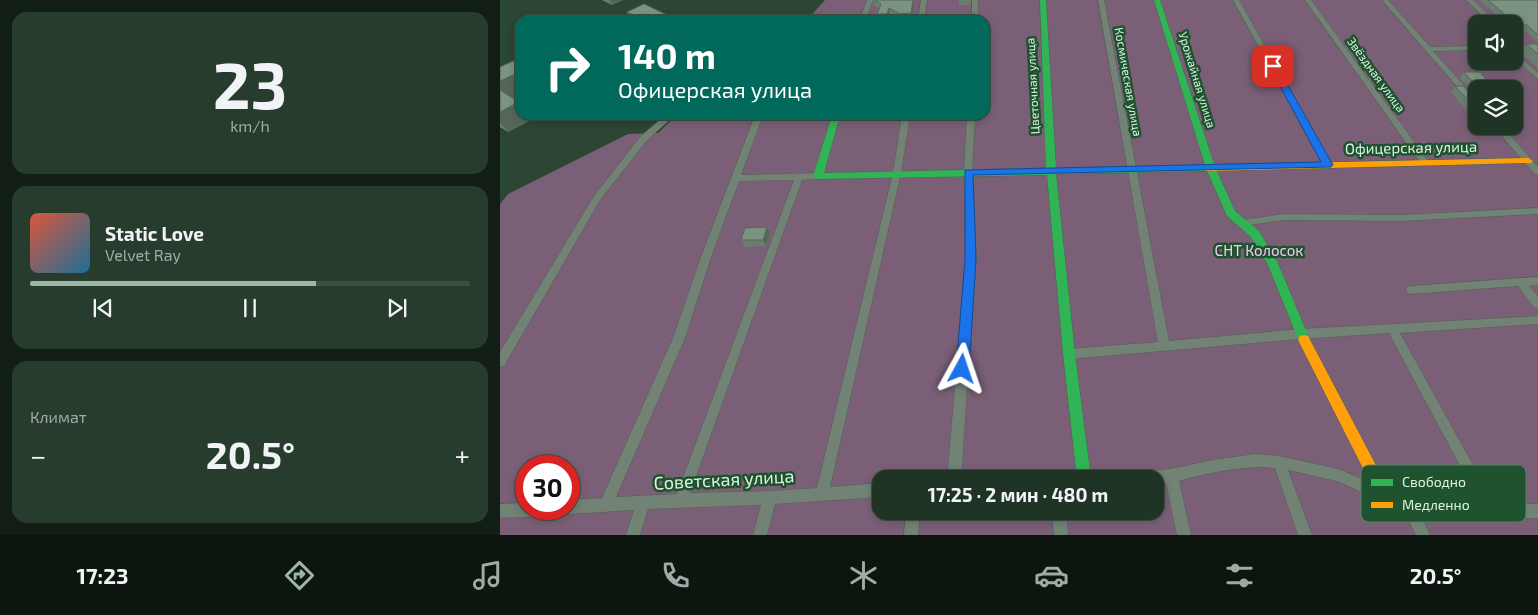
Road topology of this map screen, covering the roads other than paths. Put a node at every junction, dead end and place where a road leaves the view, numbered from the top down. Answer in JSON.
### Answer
{"nodes":[{"id":1,"x":870,"y":0,"type":"edge"},
{"id":2,"x":924,"y":0,"type":"edge"},
{"id":3,"x":976,"y":0,"type":"edge"},
{"id":4,"x":1043,"y":0,"type":"edge"},
{"id":5,"x":1101,"y":0,"type":"edge"},
{"id":6,"x":1157,"y":0,"type":"edge"},
{"id":7,"x":1236,"y":0,"type":"edge"},
{"id":8,"x":1308,"y":0,"type":"edge"},
{"id":9,"x":1385,"y":0,"type":"edge"},
{"id":10,"x":1469,"y":0,"type":"edge"},
{"id":11,"x":865,"y":15,"type":"edge"},
{"id":12,"x":921,"y":15,"type":"edge"},
{"id":13,"x":975,"y":15,"type":"edge"},
{"id":14,"x":1485,"y":15,"type":"edge"},
{"id":15,"x":1468,"y":48,"type":"edge"},
{"id":16,"x":1523,"y":48,"type":"edge"},
{"id":17,"x":1538,"y":48,"type":"edge"},
{"id":18,"x":1428,"y":49,"type":"junction"},
{"id":19,"x":1523,"y":63,"type":"edge"},
{"id":20,"x":1538,"y":77,"type":"edge"},
{"id":21,"x":1468,"y":94,"type":"edge"},
{"id":22,"x":666,"y":120,"type":"edge"},
{"id":23,"x":757,"y":120,"type":"edge"},
{"id":24,"x":835,"y":120,"type":"edge"},
{"id":25,"x":905,"y":120,"type":"edge"},
{"id":26,"x":971,"y":120,"type":"edge"},
{"id":27,"x":1505,"y":135,"type":"edge"},
{"id":28,"x":1528,"y":161,"type":"junction"},
{"id":29,"x":1425,"y":163,"type":"junction"},
{"id":30,"x":1328,"y":165,"type":"junction"},
{"id":31,"x":1210,"y":167,"type":"junction"},
{"id":32,"x":1132,"y":168,"type":"junction"},
{"id":33,"x":1051,"y":170,"type":"junction"},
{"id":34,"x":968,"y":172,"type":"junction"},
{"id":35,"x":1538,"y":172,"type":"edge"},
{"id":36,"x":897,"y":173,"type":"junction"},
{"id":37,"x":818,"y":176,"type":"junction"},
{"id":38,"x":799,"y":177,"type":"junction"},
{"id":39,"x":736,"y":178,"type":"junction"},
{"id":40,"x":1538,"y":210,"type":"edge"},
{"id":41,"x":1242,"y":223,"type":"junction"},
{"id":42,"x":1538,"y":281,"type":"edge"},
{"id":43,"x":1520,"y":283,"type":"junction"},
{"id":44,"x":1410,"y":290,"type":"dead end"},
{"id":45,"x":1538,"y":304,"type":"edge"},
{"id":46,"x":1538,"y":320,"type":"edge"},
{"id":47,"x":1392,"y":329,"type":"junction"},
{"id":48,"x":1301,"y":334,"type":"junction"},
{"id":49,"x":1164,"y":345,"type":"junction"},
{"id":50,"x":1069,"y":354,"type":"junction"},
{"id":51,"x":500,"y":362,"type":"edge"},
{"id":52,"x":1279,"y":462,"type":"junction"},
{"id":53,"x":1369,"y":465,"type":"edge"},
{"id":54,"x":1466,"y":465,"type":"edge"},
{"id":55,"x":955,"y":470,"type":"edge"},
{"id":56,"x":1083,"y":470,"type":"edge"},
{"id":57,"x":1164,"y":476,"type":"edge"},
{"id":58,"x":1171,"y":476,"type":"junction"},
{"id":59,"x":1361,"y":485,"type":"edge"},
{"id":60,"x":872,"y":491,"type":"edge"},
{"id":61,"x":822,"y":494,"type":"junction"},
{"id":62,"x":770,"y":498,"type":"junction"},
{"id":63,"x":681,"y":500,"type":"junction"},
{"id":64,"x":642,"y":503,"type":"junction"},
{"id":65,"x":606,"y":505,"type":"junction"},
{"id":66,"x":580,"y":506,"type":"edge"},
{"id":67,"x":515,"y":510,"type":"edge"},
{"id":68,"x":500,"y":511,"type":"edge"},
{"id":69,"x":912,"y":520,"type":"edge"},
{"id":70,"x":1060,"y":520,"type":"edge"},
{"id":71,"x":1417,"y":522,"type":"edge"},
{"id":72,"x":633,"y":535,"type":"edge"},
{"id":73,"x":760,"y":535,"type":"edge"},
{"id":74,"x":911,"y":535,"type":"edge"},
{"id":75,"x":1061,"y":535,"type":"edge"},
{"id":76,"x":1184,"y":535,"type":"edge"},
{"id":77,"x":1306,"y":535,"type":"edge"},
{"id":78,"x":1423,"y":535,"type":"edge"}],
"edges":[{"from":1,"to":11,"type":"street"},
{"from":2,"to":12,"type":"street"},
{"from":3,"to":13,"type":"street"},
{"from":4,"to":33,"type":"street","name":"Цветочная улица"},
{"from":5,"to":32,"type":"street","name":"Космическая улица"},
{"from":6,"to":31,"type":"street","name":"Урожайная улица"},
{"from":7,"to":30,"type":"street"},
{"from":8,"to":29,"type":"street","name":"Звёздная улица"},
{"from":9,"to":18,"type":"street"},
{"from":10,"to":14,"type":"street"},
{"from":15,"to":18,"type":"street"},
{"from":16,"to":17,"type":"street"},
{"from":18,"to":21,"type":"street"},
{"from":19,"to":20,"type":"street"},
{"from":22,"to":51,"type":"street"},
{"from":23,"to":39,"type":"street"},
{"from":24,"to":37,"type":"street"},
{"from":25,"to":36,"type":"street"},
{"from":26,"to":34,"type":"street"},
{"from":27,"to":28,"type":"street"},
{"from":28,"to":29,"type":"street","name":"Офицерская улица"},
{"from":28,"to":35,"type":"street"},
{"from":29,"to":30,"type":"street","name":"Офицерская улица"},
{"from":30,"to":31,"type":"street","name":"Офицерская улица"},
{"from":31,"to":32,"type":"street","name":"Офицерская улица"},
{"from":31,"to":41,"type":"street","name":"Урожайная улица"},
{"from":32,"to":33,"type":"street","name":"Офицерская улица"},
{"from":32,"to":49,"type":"street","name":"Космическая улица"},
{"from":33,"to":34,"type":"street","name":"Офицерская улица"},
{"from":33,"to":50,"type":"street","name":"Цветочная улица"},
{"from":34,"to":36,"type":"street","name":"Офицерская улица"},
{"from":34,"to":55,"type":"street"},
{"from":36,"to":37,"type":"street","name":"Офицерская улица"},
{"from":36,"to":61,"type":"street"},
{"from":37,"to":38,"type":"street"},
{"from":38,"to":39,"type":"street"},
{"from":38,"to":63,"type":"street"},
{"from":39,"to":65,"type":"street"},
{"from":40,"to":41,"type":"street"},
{"from":41,"to":48,"type":"street","name":"Урожайная улица"},
{"from":42,"to":43,"type":"street"},
{"from":43,"to":44,"type":"street"},
{"from":43,"to":45,"type":"street"},
{"from":46,"to":47,"type":"street"},
{"from":47,"to":48,"type":"street"},
{"from":47,"to":54,"type":"street"},
{"from":48,"to":49,"type":"street"},
{"from":48,"to":53,"type":"street","name":"Урожайная улица"},
{"from":49,"to":50,"type":"street"},
{"from":50,"to":56,"type":"street","name":"Цветочная улица"},
{"from":52,"to":58,"type":"street"},
{"from":52,"to":59,"type":"street"},
{"from":52,"to":77,"type":"street"},
{"from":57,"to":58,"type":"street"},
{"from":58,"to":76,"type":"street"},
{"from":60,"to":61,"type":"street","name":"Советская улица"},
{"from":61,"to":62,"type":"street","name":"Советская улица"},
{"from":62,"to":63,"type":"street","name":"Советская улица"},
{"from":62,"to":73,"type":"street"},
{"from":63,"to":64,"type":"street","name":"Советская улица"},
{"from":64,"to":65,"type":"street","name":"Советская улица"},
{"from":64,"to":72,"type":"street"},
{"from":65,"to":66,"type":"street","name":"Советская улица"},
{"from":67,"to":68,"type":"street"},
{"from":69,"to":74,"type":"street"},
{"from":70,"to":75,"type":"street"},
{"from":71,"to":78,"type":"street"}]}
